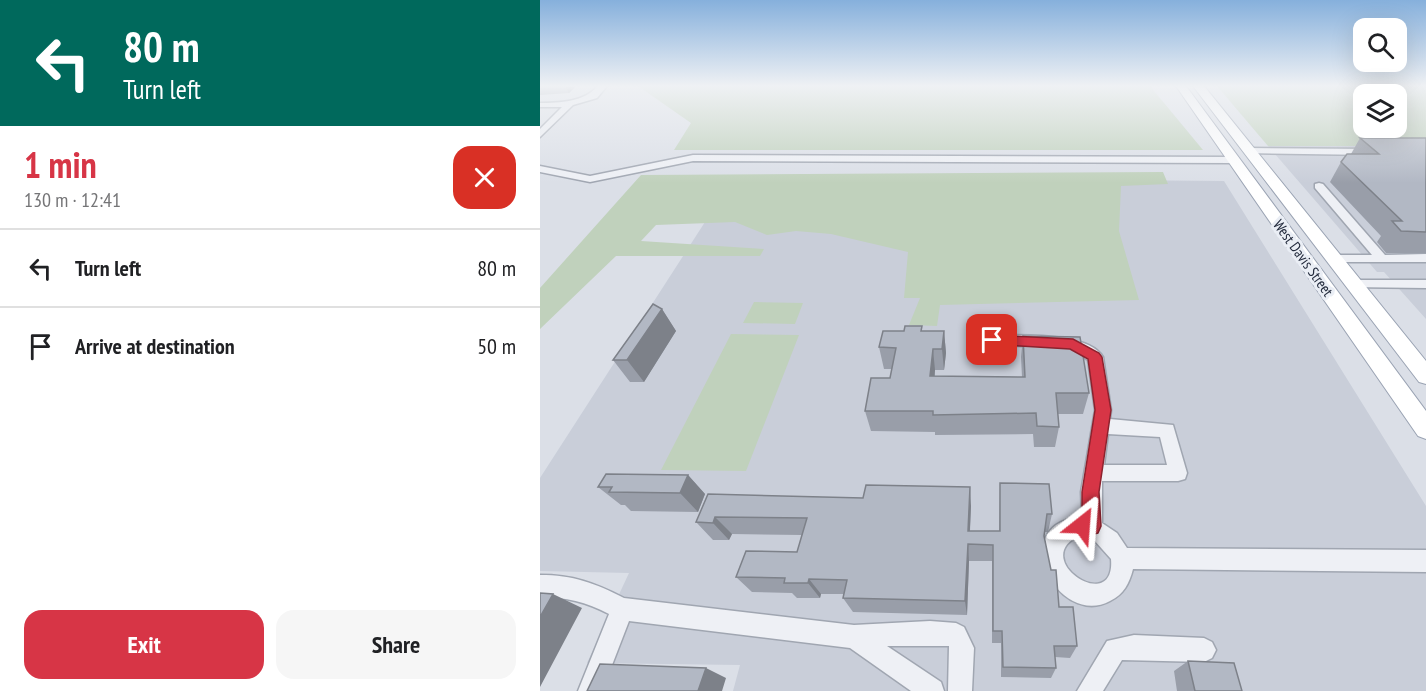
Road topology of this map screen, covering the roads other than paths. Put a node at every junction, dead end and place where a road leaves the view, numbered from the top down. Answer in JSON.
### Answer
{"nodes":[{"id":1,"x":556,"y":118,"type":"edge"},
{"id":2,"x":1203,"y":118,"type":"edge"},
{"id":3,"x":1223,"y":118,"type":"edge"},
{"id":4,"x":540,"y":134,"type":"edge"},
{"id":5,"x":1249,"y":152,"type":"junction"},
{"id":6,"x":1380,"y":152,"type":"edge"},
{"id":7,"x":1233,"y":160,"type":"junction"},
{"id":8,"x":540,"y":169,"type":"edge"},
{"id":9,"x":1319,"y":186,"type":"dead end"},
{"id":10,"x":1381,"y":258,"type":"junction"},
{"id":11,"x":1426,"y":258,"type":"edge"},
{"id":12,"x":1333,"y":259,"type":"junction"},
{"id":13,"x":1353,"y":284,"type":"junction"},
{"id":14,"x":1426,"y":284,"type":"edge"},
{"id":15,"x":992,"y":340,"type":"dead end"},
{"id":16,"x":1426,"y":376,"type":"edge"},
{"id":17,"x":1101,"y":426,"type":"junction"},
{"id":18,"x":1426,"y":429,"type":"edge"},
{"id":19,"x":1094,"y":473,"type":"junction"},
{"id":20,"x":1092,"y":526,"type":"junction"},
{"id":21,"x":1121,"y":558,"type":"junction"},
{"id":22,"x":1426,"y":561,"type":"edge"},
{"id":23,"x":540,"y":586,"type":"edge"},
{"id":24,"x":622,"y":609,"type":"junction"},
{"id":25,"x":854,"y":637,"type":"junction"},
{"id":26,"x":1204,"y":650,"type":"dead end"},
{"id":27,"x":590,"y":691,"type":"edge"},
{"id":28,"x":932,"y":691,"type":"edge"},
{"id":29,"x":960,"y":691,"type":"edge"},
{"id":30,"x":1089,"y":691,"type":"edge"}],
"edges":[{"from":1,"to":4,"type":"lane"},
{"from":2,"to":7,"type":"main road","name":"West Davis Street"},
{"from":3,"to":5,"type":"main road","name":"West Davis Street"},
{"from":5,"to":6,"type":"lane"},
{"from":5,"to":12,"type":"main road","name":"West Davis Street"},
{"from":7,"to":8,"type":"lane"},
{"from":7,"to":18,"type":"main road","name":"West Davis Street"},
{"from":9,"to":10,"type":"lane"},
{"from":10,"to":11,"type":"lane"},
{"from":10,"to":12,"type":"lane"},
{"from":12,"to":13,"type":"main road","name":"West Davis Street"},
{"from":13,"to":14,"type":"lane"},
{"from":13,"to":16,"type":"main road","name":"West Davis Street"},
{"from":15,"to":17,"type":"lane"},
{"from":17,"to":19,"type":"lane"},
{"from":17,"to":19,"type":"lane"},
{"from":19,"to":20,"type":"lane"},
{"from":20,"to":21,"type":"lane"},
{"from":20,"to":21,"type":"lane"},
{"from":21,"to":22,"type":"lane"},
{"from":23,"to":24,"type":"lane"},
{"from":24,"to":25,"type":"lane"},
{"from":24,"to":27,"type":"lane"},
{"from":25,"to":28,"type":"lane"},
{"from":25,"to":29,"type":"lane"},
{"from":26,"to":30,"type":"lane"}]}
